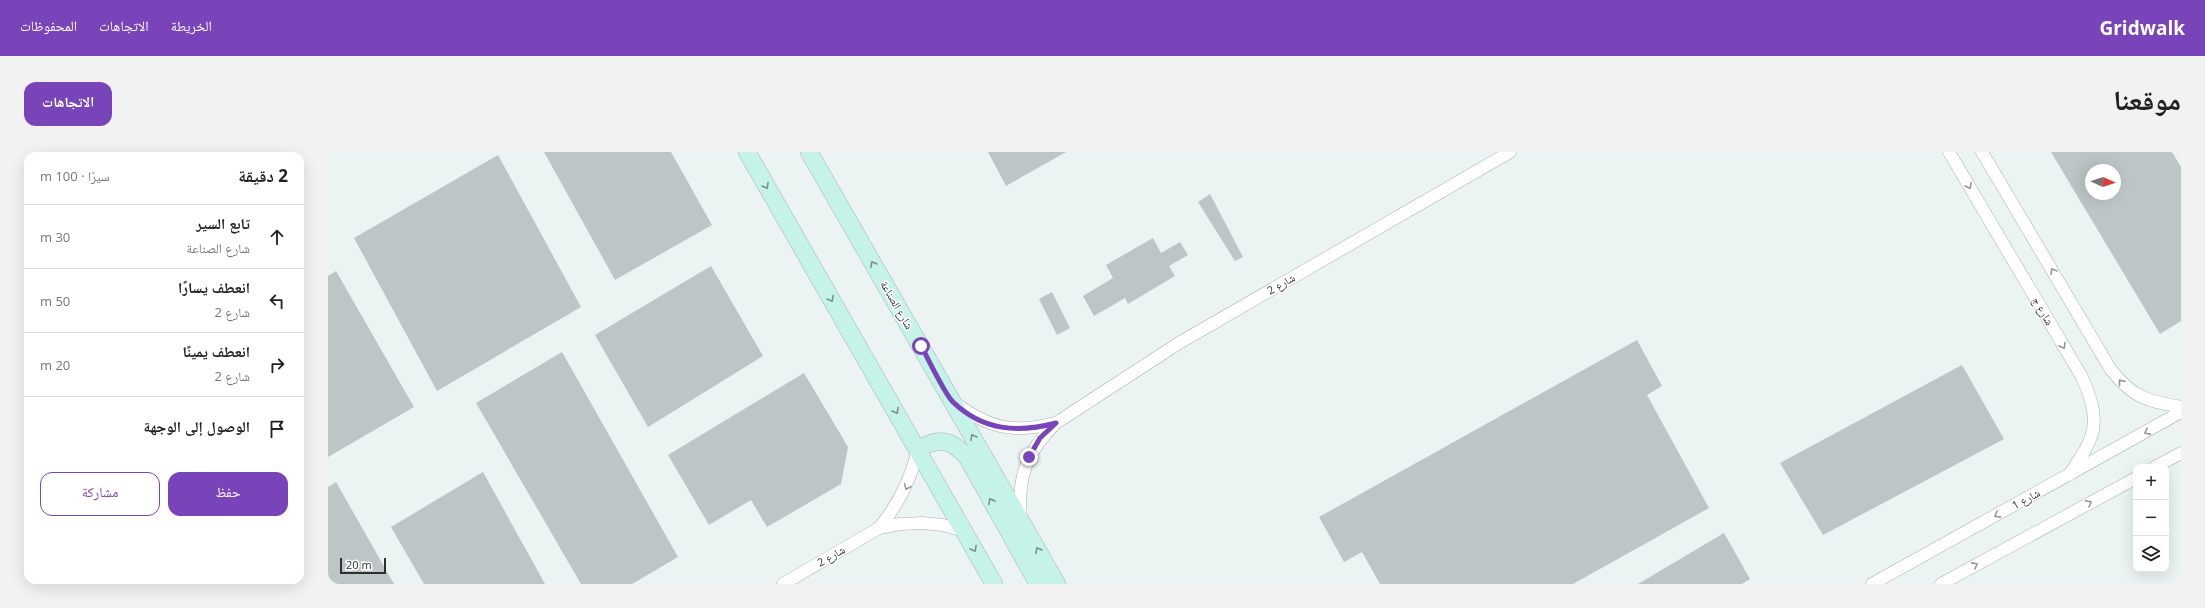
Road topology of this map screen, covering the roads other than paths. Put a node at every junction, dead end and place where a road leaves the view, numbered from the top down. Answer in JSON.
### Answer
{"nodes":[{"id":1,"x":747,"y":152,"type":"edge"},
{"id":2,"x":809,"y":152,"type":"edge"},
{"id":3,"x":1510,"y":152,"type":"edge"},
{"id":4,"x":1949,"y":152,"type":"edge"},
{"id":5,"x":1982,"y":152,"type":"edge"},
{"id":6,"x":952,"y":401,"type":"junction"},
{"id":7,"x":2181,"y":407,"type":"edge"},
{"id":8,"x":2181,"y":412,"type":"edge"},
{"id":9,"x":1056,"y":423,"type":"junction"},
{"id":10,"x":918,"y":449,"type":"junction"},
{"id":11,"x":2181,"y":453,"type":"edge"},
{"id":12,"x":2161,"y":464,"type":"edge"},
{"id":13,"x":2069,"y":475,"type":"junction"},
{"id":14,"x":2133,"y":480,"type":"edge"},
{"id":15,"x":1021,"y":521,"type":"junction"},
{"id":16,"x":879,"y":528,"type":"junction"},
{"id":17,"x":964,"y":531,"type":"junction"},
{"id":18,"x":783,"y":584,"type":"edge"},
{"id":19,"x":994,"y":584,"type":"edge"},
{"id":20,"x":1038,"y":584,"type":"edge"},
{"id":21,"x":1057,"y":584,"type":"edge"},
{"id":22,"x":1872,"y":584,"type":"edge"},
{"id":23,"x":1941,"y":584,"type":"edge"}],
"edges":[{"from":1,"to":10,"type":"street","one_way":true},
{"from":6,"to":2,"type":"street","name":"شارع الصناعة","one_way":true},
{"from":3,"to":9,"type":"street","name":"شارع 2"},
{"from":4,"to":13,"type":"street","name":"شارع ج","one_way":true},
{"from":7,"to":5,"type":"street","one_way":true},
{"from":6,"to":9,"type":"street","name":"شارع 2"},
{"from":15,"to":6,"type":"street","name":"شارع الصناعة","one_way":true},
{"from":8,"to":13,"type":"street","name":"شارع 1","one_way":true},
{"from":9,"to":15,"type":"street","name":"شارع 2"},
{"from":10,"to":16,"type":"street","name":"شارع 2","one_way":true},
{"from":10,"to":17,"type":"street"},
{"from":20,"to":10,"type":"street","one_way":true},
{"from":11,"to":12,"type":"street"},
{"from":13,"to":22,"type":"street","name":"شارع 1","one_way":true},
{"from":23,"to":14,"type":"street","one_way":true},
{"from":21,"to":15,"type":"street","name":"شارع الصناعة","one_way":true},
{"from":16,"to":17,"type":"street","name":"شارع 2"},
{"from":16,"to":18,"type":"street","name":"شارع 2"},
{"from":17,"to":19,"type":"street","one_way":true}]}
